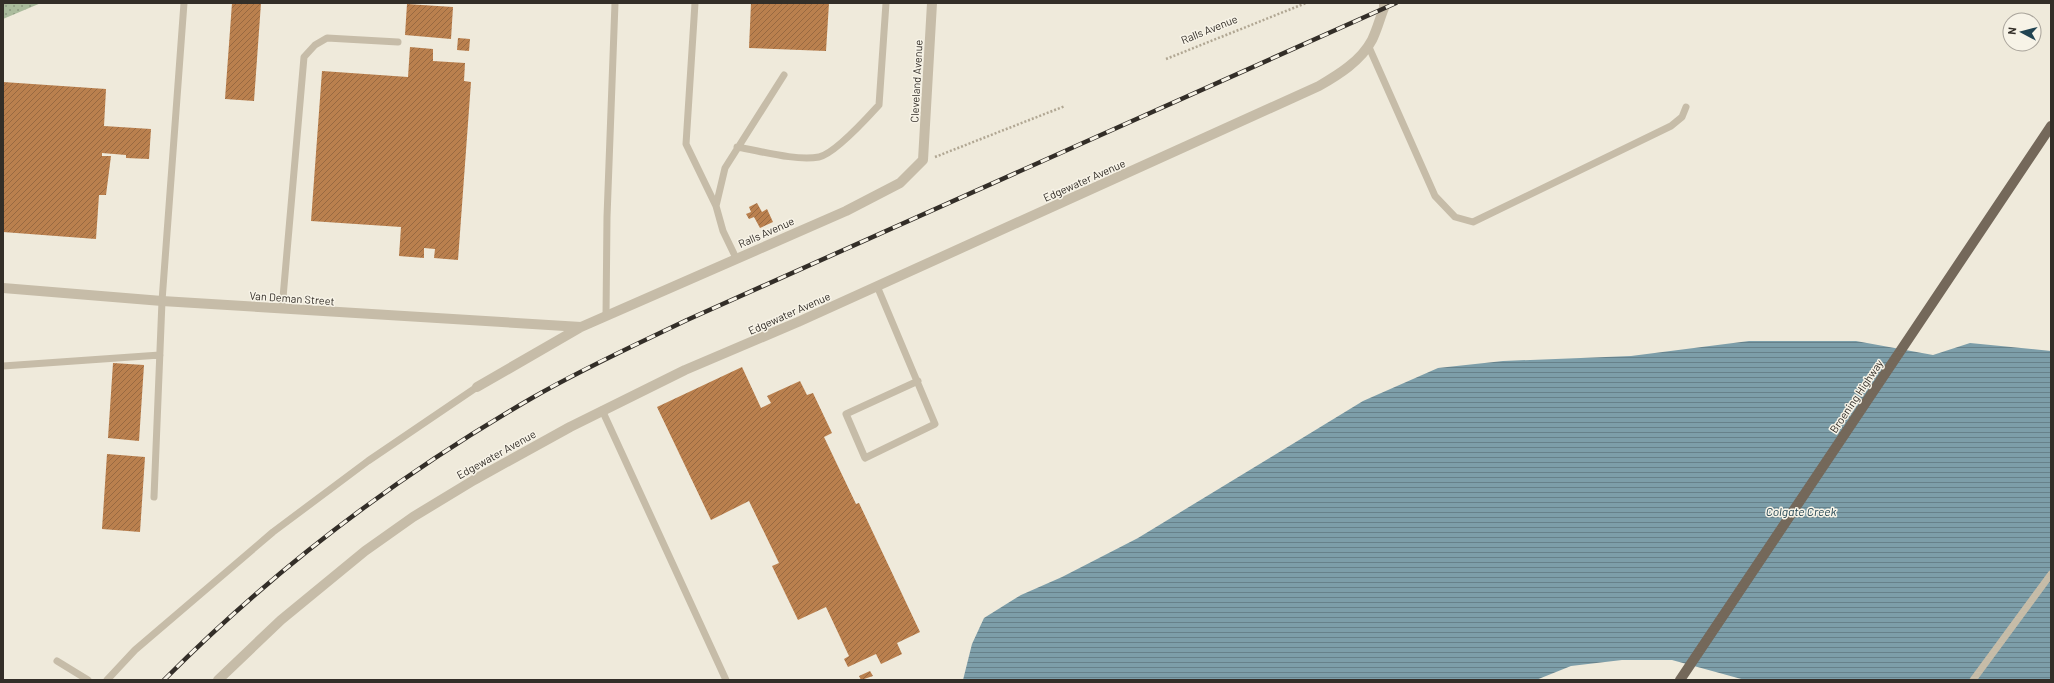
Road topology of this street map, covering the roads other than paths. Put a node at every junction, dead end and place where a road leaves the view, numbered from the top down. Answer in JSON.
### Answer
{"nodes":[{"id":1,"x":184,"y":3,"type":"edge"},
{"id":2,"x":615,"y":3,"type":"edge"},
{"id":3,"x":695,"y":3,"type":"edge"},
{"id":4,"x":886,"y":3,"type":"edge"},
{"id":5,"x":932,"y":3,"type":"edge"},
{"id":6,"x":1384,"y":6,"type":"edge"},
{"id":7,"x":398,"y":42,"type":"dead end"},
{"id":8,"x":1368,"y":45,"type":"junction"},
{"id":9,"x":784,"y":75,"type":"dead end"},
{"id":10,"x":1686,"y":107,"type":"dead end"},
{"id":11,"x":2051,"y":126,"type":"edge"},
{"id":12,"x":737,"y":147,"type":"junction"},
{"id":13,"x":923,"y":160,"type":"joint"},
{"id":14,"x":716,"y":206,"type":"junction"},
{"id":15,"x":736,"y":258,"type":"junction"},
{"id":16,"x":877,"y":286,"type":"junction"},
{"id":17,"x":3,"y":288,"type":"edge"},
{"id":18,"x":162,"y":301,"type":"junction"},
{"id":19,"x":282,"y":309,"type":"junction"},
{"id":20,"x":606,"y":316,"type":"junction"},
{"id":21,"x":581,"y":327,"type":"junction"},
{"id":22,"x":160,"y":355,"type":"junction"},
{"id":23,"x":3,"y":366,"type":"edge"},
{"id":24,"x":918,"y":381,"type":"junction"},
{"id":25,"x":477,"y":387,"type":"joint"},
{"id":26,"x":602,"y":410,"type":"junction"},
{"id":27,"x":154,"y":497,"type":"dead end"},
{"id":28,"x":2051,"y":574,"type":"edge"},
{"id":29,"x":57,"y":662,"type":"dead end"},
{"id":30,"x":88,"y":680,"type":"edge"},
{"id":31,"x":108,"y":680,"type":"edge"},
{"id":32,"x":218,"y":680,"type":"edge"},
{"id":33,"x":726,"y":680,"type":"edge"},
{"id":34,"x":1680,"y":680,"type":"edge"},
{"id":35,"x":1973,"y":680,"type":"edge"}],
"edges":[{"from":1,"to":18,"type":"lane"},
{"from":2,"to":20,"type":"lane"},
{"from":3,"to":14,"type":"lane"},
{"from":4,"to":12,"type":"lane"},
{"from":5,"to":13,"type":"street","name":"Cleveland Avenue"},
{"from":6,"to":8,"type":"street","name":"Edgewater Avenue"},
{"from":7,"to":19,"type":"lane"},
{"from":8,"to":10,"type":"lane"},
{"from":8,"to":16,"type":"street","name":"Edgewater Avenue"},
{"from":9,"to":12,"type":"lane"},
{"from":11,"to":34,"type":"main road","name":"Broening Highway"},
{"from":12,"to":14,"type":"lane"},
{"from":13,"to":15,"type":"street","name":"Ralls Avenue"},
{"from":14,"to":15,"type":"lane"},
{"from":15,"to":20,"type":"street","name":"Ralls Avenue"},
{"from":16,"to":24,"type":"lane"},
{"from":16,"to":26,"type":"street","name":"Edgewater Avenue"},
{"from":17,"to":18,"type":"street","name":"Van Deman Street"},
{"from":18,"to":19,"type":"street","name":"Van Deman Street"},
{"from":18,"to":22,"type":"lane"},
{"from":19,"to":21,"type":"street","name":"Van Deman Street"},
{"from":20,"to":21,"type":"street","name":"Ralls Avenue"},
{"from":21,"to":25,"type":"street","name":"Ralls Avenue"},
{"from":22,"to":23,"type":"lane"},
{"from":22,"to":27,"type":"lane"},
{"from":24,"to":24,"type":"lane"},
{"from":25,"to":31,"type":"lane"},
{"from":26,"to":32,"type":"street","name":"Edgewater Avenue"},
{"from":26,"to":33,"type":"lane"},
{"from":28,"to":35,"type":"lane"},
{"from":29,"to":30,"type":"lane"}]}
